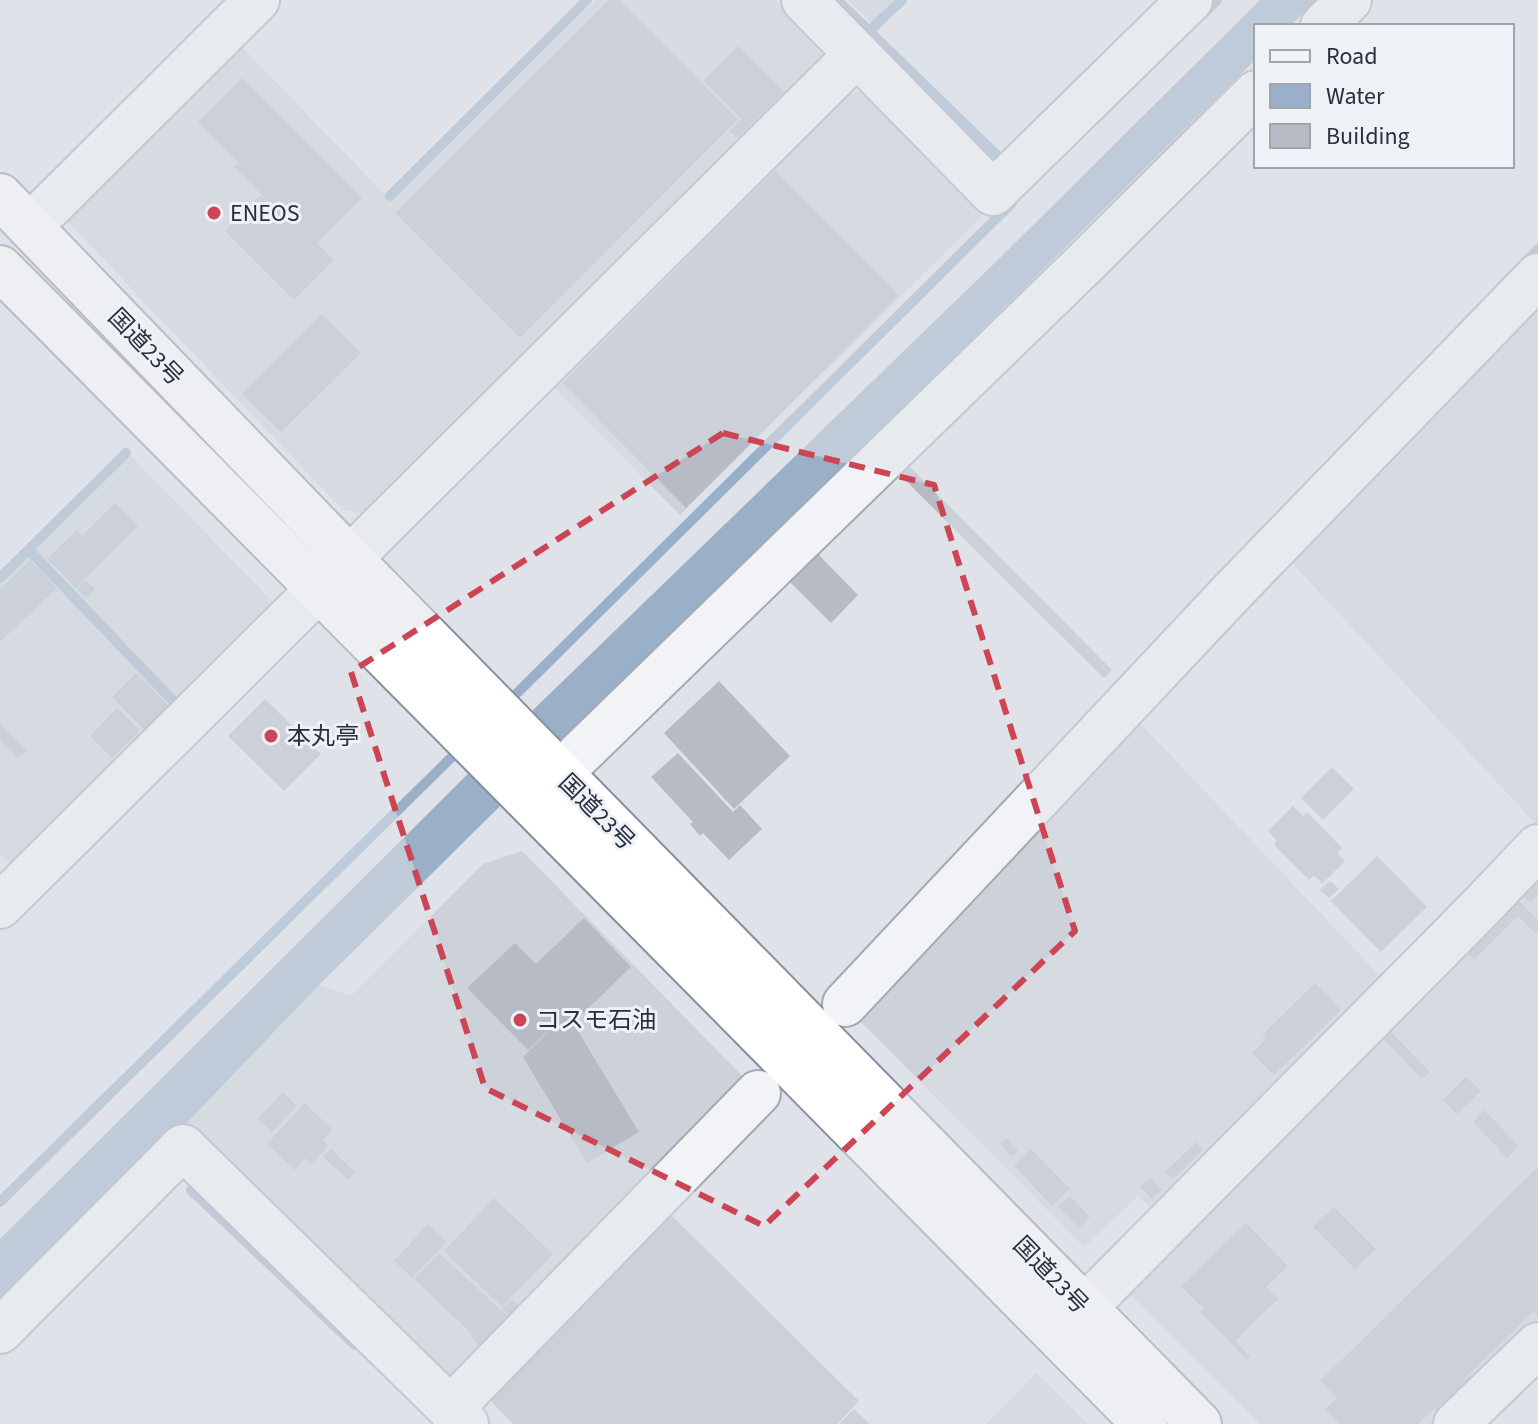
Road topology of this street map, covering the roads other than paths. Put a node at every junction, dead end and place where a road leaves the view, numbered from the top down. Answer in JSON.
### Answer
{"nodes":[{"id":1,"x":257,"y":0,"type":"edge"},
{"id":2,"x":804,"y":0,"type":"edge"},
{"id":3,"x":1190,"y":0,"type":"edge"},
{"id":4,"x":1349,"y":0,"type":"edge"},
{"id":5,"x":1325,"y":24,"type":"edge"},
{"id":6,"x":857,"y":54,"type":"junction"},
{"id":7,"x":1254,"y":95,"type":"edge"},
{"id":8,"x":0,"y":196,"type":"edge"},
{"id":9,"x":30,"y":226,"type":"junction"},
{"id":10,"x":0,"y":268,"type":"edge"},
{"id":11,"x":1538,"y":276,"type":"edge"},
{"id":12,"x":334,"y":572,"type":"junction"},
{"id":13,"x":546,"y":780,"type":"junction"},
{"id":14,"x":1538,"y":847,"type":"edge"},
{"id":15,"x":0,"y":906,"type":"edge"},
{"id":16,"x":845,"y":1004,"type":"dead end"},
{"id":17,"x":758,"y":1093,"type":"dead end"},
{"id":18,"x":1083,"y":1309,"type":"junction"},
{"id":19,"x":0,"y":1331,"type":"edge"},
{"id":20,"x":1538,"y":1345,"type":"edge"},
{"id":21,"x":458,"y":1416,"type":"edge"},
{"id":22,"x":1145,"y":1424,"type":"edge"},
{"id":23,"x":1199,"y":1424,"type":"edge"},
{"id":24,"x":1456,"y":1424,"type":"edge"}],
"edges":[{"from":1,"to":9,"type":"street"},
{"from":2,"to":6,"type":"street"},
{"from":3,"to":6,"type":"street"},
{"from":4,"to":5,"type":"street"},
{"from":6,"to":12,"type":"street"},
{"from":7,"to":13,"type":"street"},
{"from":8,"to":9,"type":"highway","name":"国道23号"},
{"from":9,"to":12,"type":"highway","name":"国道23号"},
{"from":10,"to":12,"type":"highway","name":"国道23号"},
{"from":11,"to":16,"type":"street"},
{"from":12,"to":13,"type":"highway","name":"国道23号"},
{"from":12,"to":15,"type":"street"},
{"from":13,"to":18,"type":"highway","name":"国道23号"},
{"from":13,"to":22,"type":"highway","name":"国道23号"},
{"from":14,"to":18,"type":"street"},
{"from":17,"to":21,"type":"street"},
{"from":18,"to":23,"type":"highway","name":"国道23号"},
{"from":19,"to":21,"type":"street"},
{"from":20,"to":24,"type":"street"}]}
